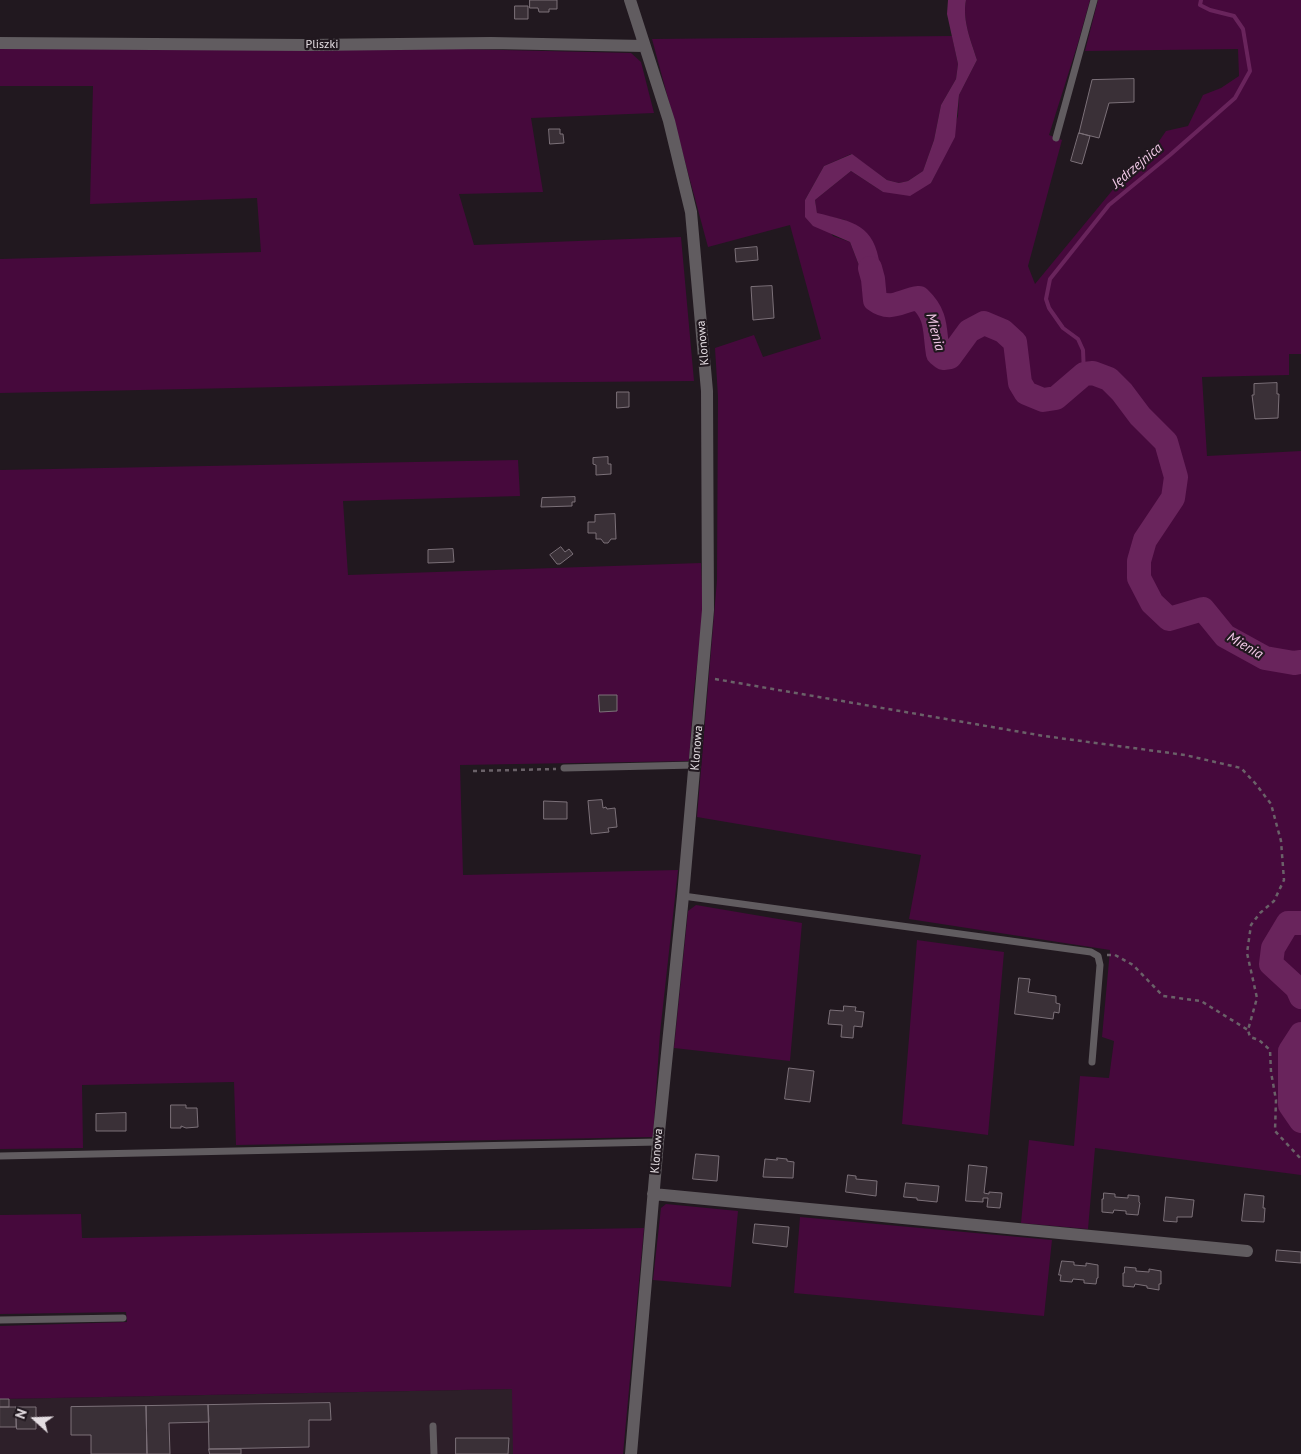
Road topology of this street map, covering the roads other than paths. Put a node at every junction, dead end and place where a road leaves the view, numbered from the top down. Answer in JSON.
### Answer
{"nodes":[{"id":1,"x":630,"y":0,"type":"edge"},
{"id":2,"x":1094,"y":0,"type":"edge"},
{"id":3,"x":0,"y":43,"type":"edge"},
{"id":4,"x":644,"y":46,"type":"junction"},
{"id":5,"x":1056,"y":138,"type":"dead end"},
{"id":6,"x":695,"y":765,"type":"junction"},
{"id":7,"x":564,"y":768,"type":"road end"},
{"id":8,"x":683,"y":896,"type":"junction"},
{"id":9,"x":1092,"y":1062,"type":"dead end"},
{"id":10,"x":658,"y":1142,"type":"junction"},
{"id":11,"x":0,"y":1156,"type":"edge"},
{"id":12,"x":653,"y":1194,"type":"junction"},
{"id":13,"x":1247,"y":1251,"type":"dead end"},
{"id":14,"x":122,"y":1318,"type":"dead end"},
{"id":15,"x":0,"y":1320,"type":"edge"},
{"id":16,"x":433,"y":1426,"type":"dead end"},
{"id":17,"x":434,"y":1454,"type":"edge"},
{"id":18,"x":631,"y":1454,"type":"edge"}],
"edges":[{"from":1,"to":4,"type":"street","name":"Klonowa"},
{"from":2,"to":5,"type":"lane"},
{"from":3,"to":4,"type":"street","name":"Pliszki"},
{"from":4,"to":6,"type":"street","name":"Klonowa"},
{"from":6,"to":7,"type":"lane"},
{"from":6,"to":8,"type":"street","name":"Klonowa"},
{"from":8,"to":9,"type":"lane"},
{"from":8,"to":10,"type":"street","name":"Klonowa"},
{"from":10,"to":11,"type":"lane"},
{"from":10,"to":12,"type":"street","name":"Klonowa"},
{"from":12,"to":13,"type":"street"},
{"from":12,"to":18,"type":"street","name":"Klonowa"},
{"from":14,"to":15,"type":"lane"},
{"from":16,"to":17,"type":"lane"}]}
